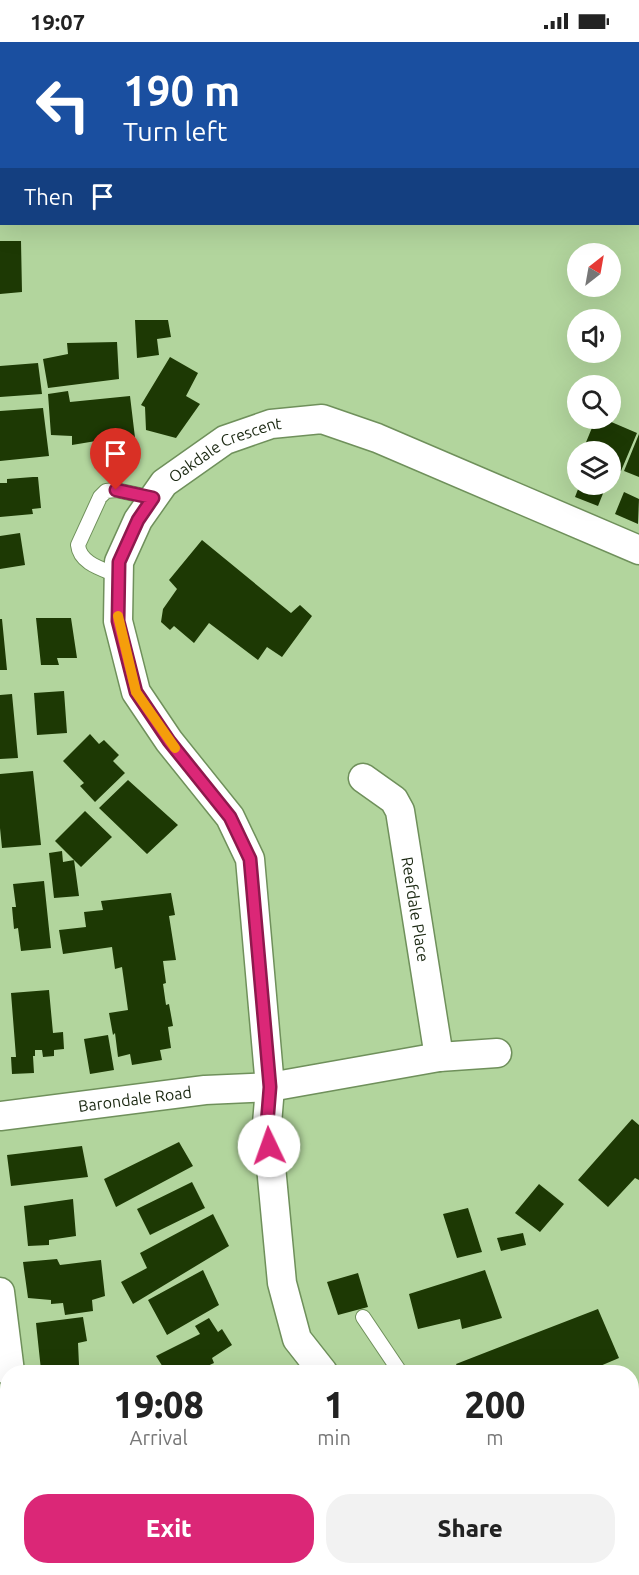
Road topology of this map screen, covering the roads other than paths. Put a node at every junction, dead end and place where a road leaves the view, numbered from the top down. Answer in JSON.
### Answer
{"nodes":[{"id":1,"x":153,"y":498,"type":"junction"},
{"id":2,"x":639,"y":550,"type":"edge"},
{"id":3,"x":119,"y":576,"type":"junction"},
{"id":4,"x":363,"y":778,"type":"dead end"},
{"id":5,"x":497,"y":1053,"type":"dead end"},
{"id":6,"x":439,"y":1057,"type":"junction"},
{"id":7,"x":270,"y":1087,"type":"junction"},
{"id":8,"x":0,"y":1116,"type":"edge"},
{"id":9,"x":0,"y":1292,"type":"edge"},
{"id":10,"x":363,"y":1317,"type":"dead end"},
{"id":11,"x":9,"y":1365,"type":"edge"},
{"id":12,"x":317,"y":1365,"type":"edge"},
{"id":13,"x":395,"y":1365,"type":"edge"}],
"edges":[{"from":1,"to":2,"type":"street","name":"Oakdale Crescent"},
{"from":1,"to":3,"type":"street","name":"Oakdale Crescent"},
{"from":1,"to":3,"type":"lane"},
{"from":3,"to":7,"type":"street","name":"Oakdale Crescent"},
{"from":4,"to":6,"type":"street","name":"Reefdale Place"},
{"from":5,"to":6,"type":"street"},
{"from":6,"to":7,"type":"street"},
{"from":7,"to":8,"type":"street","name":"Barondale Road"},
{"from":7,"to":12,"type":"street","name":"Oakdale Crescent"},
{"from":9,"to":11,"type":"street"},
{"from":10,"to":13,"type":"lane"}]}
